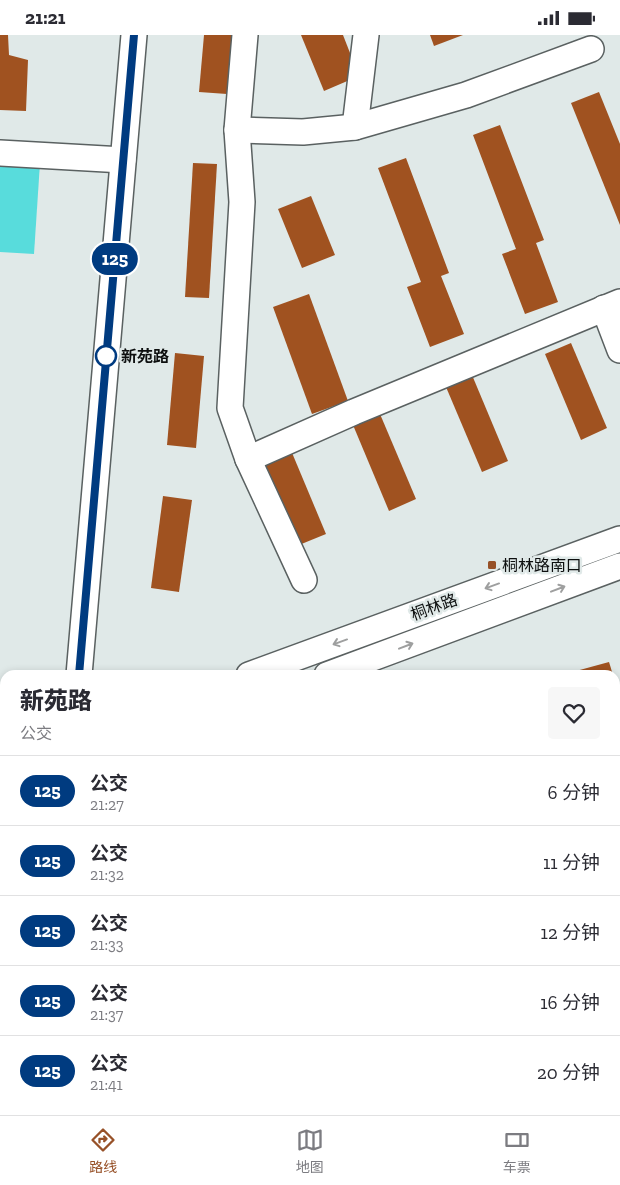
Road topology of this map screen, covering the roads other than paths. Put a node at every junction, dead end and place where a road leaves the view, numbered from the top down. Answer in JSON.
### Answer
{"nodes":[{"id":1,"x":134,"y":35,"type":"edge"},
{"id":2,"x":245,"y":35,"type":"edge"},
{"id":3,"x":366,"y":35,"type":"edge"},
{"id":4,"x":591,"y":49,"type":"dead end"},
{"id":5,"x":355,"y":127,"type":"junction"},
{"id":6,"x":237,"y":130,"type":"junction"},
{"id":7,"x":0,"y":153,"type":"edge"},
{"id":8,"x":123,"y":160,"type":"junction"},
{"id":9,"x":612,"y":305,"type":"edge"},
{"id":10,"x":620,"y":350,"type":"edge"},
{"id":11,"x":248,"y":459,"type":"junction"},
{"id":12,"x":620,"y":539,"type":"edge"},
{"id":13,"x":620,"y":565,"type":"edge"},
{"id":14,"x":304,"y":580,"type":"dead end"},
{"id":15,"x":79,"y":670,"type":"edge"},
{"id":16,"x":263,"y":670,"type":"edge"},
{"id":17,"x":341,"y":670,"type":"edge"}],
"edges":[{"from":1,"to":8,"type":"street"},
{"from":2,"to":6,"type":"street"},
{"from":3,"to":5,"type":"street"},
{"from":4,"to":5,"type":"street"},
{"from":5,"to":6,"type":"street"},
{"from":6,"to":11,"type":"street"},
{"from":7,"to":8,"type":"street"},
{"from":8,"to":15,"type":"street"},
{"from":9,"to":10,"type":"street"},
{"from":9,"to":11,"type":"street"},
{"from":11,"to":14,"type":"street"},
{"from":12,"to":16,"type":"street","name":"桐林路","one_way":true},
{"from":17,"to":13,"type":"street","name":"桐林路","one_way":true}]}
